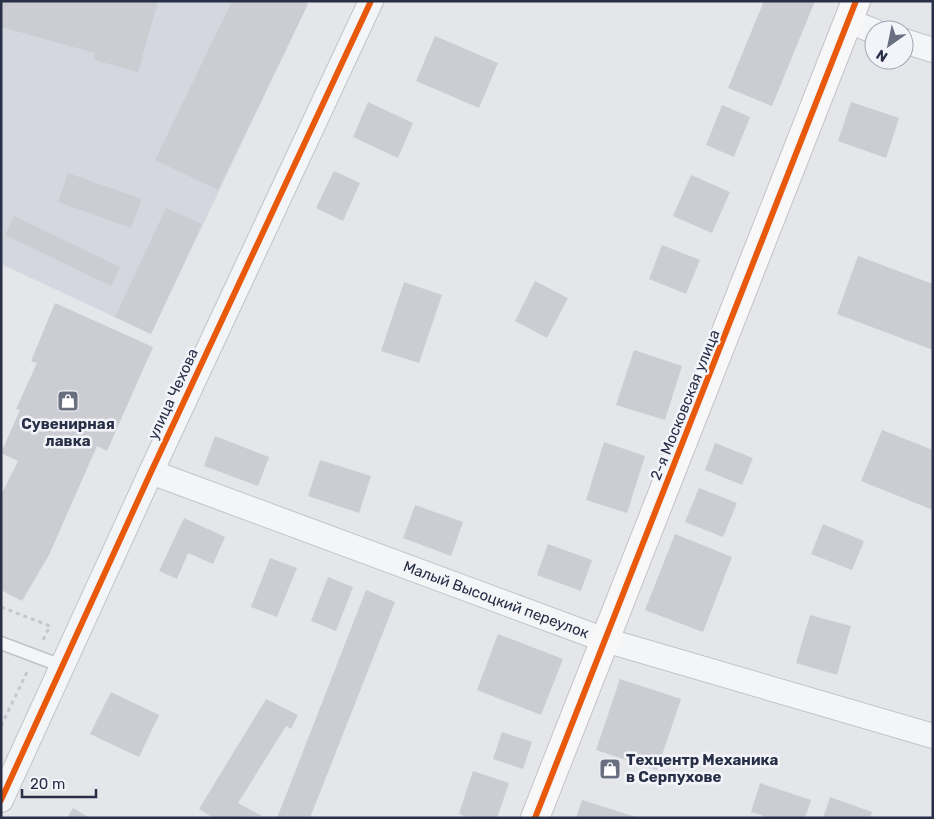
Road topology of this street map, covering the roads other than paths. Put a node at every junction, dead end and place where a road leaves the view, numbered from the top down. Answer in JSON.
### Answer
{"nodes":[{"id":1,"x":363,"y":4,"type":"edge"},
{"id":2,"x":852,"y":11,"type":"edge"},
{"id":3,"x":864,"y":22,"type":"edge"},
{"id":4,"x":914,"y":44,"type":"edge"},
{"id":5,"x":933,"y":50,"type":"edge"},
{"id":6,"x":151,"y":472,"type":"junction"},
{"id":7,"x":605,"y":640,"type":"junction"},
{"id":8,"x":1,"y":643,"type":"edge"},
{"id":9,"x":62,"y":666,"type":"junction"},
{"id":10,"x":933,"y":736,"type":"edge"},
{"id":11,"x":1,"y":800,"type":"edge"},
{"id":12,"x":536,"y":818,"type":"edge"}],
"edges":[{"from":1,"to":6,"type":"street","name":"улица Чехова"},
{"from":2,"to":3,"type":"street"},
{"from":2,"to":7,"type":"street","name":"2-я Московская улица"},
{"from":4,"to":5,"type":"street"},
{"from":6,"to":7,"type":"street","name":"Малый Высоцкий переулок"},
{"from":6,"to":9,"type":"street","name":"улица Чехова"},
{"from":7,"to":10,"type":"street","name":"Малый Высоцкий переулок"},
{"from":7,"to":12,"type":"street","name":"2-я Московская улица"},
{"from":8,"to":9,"type":"lane"},
{"from":9,"to":11,"type":"street","name":"улица Чехова"}]}
